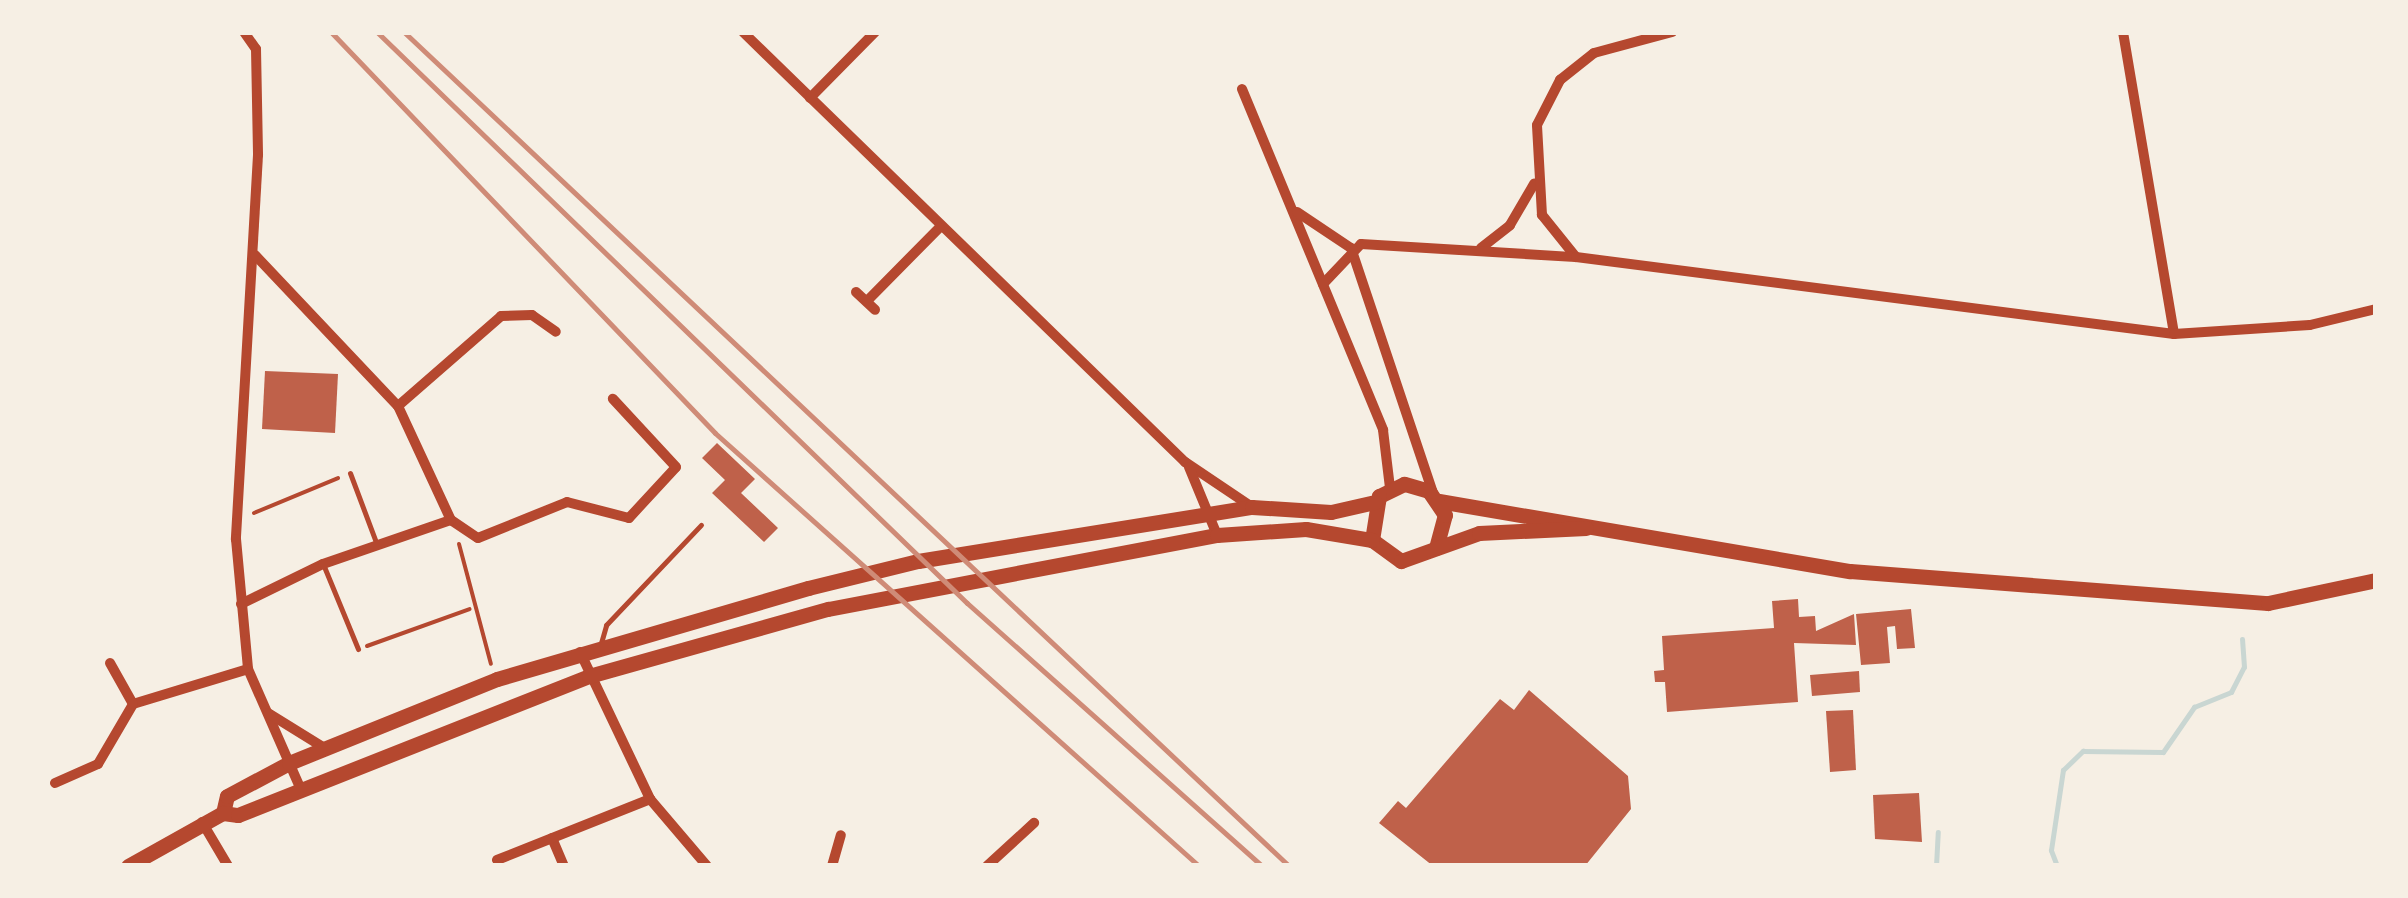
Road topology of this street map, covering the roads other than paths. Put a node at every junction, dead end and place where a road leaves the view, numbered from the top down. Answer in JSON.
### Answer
{"nodes":[{"id":1,"x":244,"y":32,"type":"edge"},
{"id":2,"x":743,"y":32,"type":"edge"},
{"id":3,"x":875,"y":32,"type":"edge"},
{"id":4,"x":1672,"y":32,"type":"edge"},
{"id":5,"x":2123,"y":32,"type":"edge"},
{"id":6,"x":1242,"y":90,"type":"dead end"},
{"id":7,"x":810,"y":98,"type":"junction"},
{"id":8,"x":1534,"y":184,"type":"junction"},
{"id":9,"x":1296,"y":212,"type":"junction"},
{"id":10,"x":939,"y":228,"type":"junction"},
{"id":11,"x":1351,"y":248,"type":"junction"},
{"id":12,"x":1480,"y":249,"type":"junction"},
{"id":13,"x":256,"y":255,"type":"junction"},
{"id":14,"x":1576,"y":258,"type":"junction"},
{"id":15,"x":1323,"y":284,"type":"junction"},
{"id":16,"x":856,"y":292,"type":"dead end"},
{"id":17,"x":2376,"y":309,"type":"edge"},
{"id":18,"x":556,"y":332,"type":"dead end"},
{"id":19,"x":2174,"y":334,"type":"junction"},
{"id":20,"x":613,"y":400,"type":"dead end"},
{"id":21,"x":398,"y":406,"type":"junction"},
{"id":22,"x":1185,"y":462,"type":"junction"},
{"id":23,"x":350,"y":473,"type":"road end"},
{"id":24,"x":1390,"y":488,"type":"junction"},
{"id":25,"x":1437,"y":499,"type":"junction"},
{"id":26,"x":1375,"y":502,"type":"junction"},
{"id":27,"x":1252,"y":506,"type":"junction"},
{"id":28,"x":1204,"y":515,"type":"junction"},
{"id":29,"x":452,"y":520,"type":"junction"},
{"id":30,"x":701,"y":525,"type":"dead end"},
{"id":31,"x":1586,"y":528,"type":"junction"},
{"id":32,"x":1216,"y":535,"type":"junction"},
{"id":33,"x":1372,"y":540,"type":"junction"},
{"id":34,"x":377,"y":546,"type":"junction"},
{"id":35,"x":1436,"y":548,"type":"junction"},
{"id":36,"x":323,"y":564,"type":"junction"},
{"id":37,"x":2376,"y":580,"type":"edge"},
{"id":38,"x":241,"y":604,"type":"junction"},
{"id":39,"x":600,"y":646,"type":"junction"},
{"id":40,"x":358,"y":649,"type":"road end"},
{"id":41,"x":580,"y":652,"type":"junction"},
{"id":42,"x":110,"y":663,"type":"dead end"},
{"id":43,"x":248,"y":669,"type":"junction"},
{"id":44,"x":590,"y":676,"type":"junction"},
{"id":45,"x":134,"y":704,"type":"junction"},
{"id":46,"x":268,"y":713,"type":"junction"},
{"id":47,"x":324,"y":748,"type":"junction"},
{"id":48,"x":288,"y":763,"type":"junction"},
{"id":49,"x":55,"y":782,"type":"dead end"},
{"id":50,"x":299,"y":786,"type":"junction"},
{"id":51,"x":650,"y":799,"type":"junction"},
{"id":52,"x":223,"y":812,"type":"junction"},
{"id":53,"x":202,"y":821,"type":"junction"},
{"id":54,"x":1034,"y":823,"type":"dead end"},
{"id":55,"x":841,"y":835,"type":"dead end"},
{"id":56,"x":552,"y":838,"type":"junction"},
{"id":57,"x":497,"y":860,"type":"dead end"},
{"id":58,"x":128,"y":866,"type":"edge"},
{"id":59,"x":228,"y":866,"type":"edge"},
{"id":60,"x":564,"y":866,"type":"edge"},
{"id":61,"x":707,"y":866,"type":"edge"},
{"id":62,"x":832,"y":866,"type":"edge"},
{"id":63,"x":987,"y":866,"type":"edge"}],
"edges":[{"from":1,"to":13,"type":"street"},
{"from":2,"to":7,"type":"street"},
{"from":3,"to":7,"type":"street"},
{"from":4,"to":8,"type":"street"},
{"from":5,"to":19,"type":"street"},
{"from":6,"to":9,"type":"street"},
{"from":7,"to":10,"type":"street"},
{"from":8,"to":12,"type":"street"},
{"from":8,"to":14,"type":"street"},
{"from":9,"to":11,"type":"street"},
{"from":9,"to":15,"type":"street"},
{"from":10,"to":16,"type":"street"},
{"from":10,"to":22,"type":"street"},
{"from":11,"to":12,"type":"street"},
{"from":11,"to":15,"type":"street"},
{"from":11,"to":25,"type":"street"},
{"from":12,"to":14,"type":"street"},
{"from":13,"to":21,"type":"street"},
{"from":13,"to":38,"type":"street"},
{"from":14,"to":19,"type":"street"},
{"from":15,"to":24,"type":"street"},
{"from":17,"to":19,"type":"street"},
{"from":18,"to":21,"type":"street"},
{"from":20,"to":29,"type":"street"},
{"from":21,"to":29,"type":"street"},
{"from":22,"to":27,"type":"street"},
{"from":22,"to":28,"type":"street"},
{"from":23,"to":34,"type":"lane"},
{"from":24,"to":25,"type":"main road"},
{"from":24,"to":26,"type":"main road"},
{"from":25,"to":31,"type":"main road"},
{"from":25,"to":35,"type":"main road"},
{"from":26,"to":27,"type":"main road"},
{"from":26,"to":33,"type":"main road"},
{"from":27,"to":28,"type":"main road"},
{"from":28,"to":32,"type":"street"},
{"from":28,"to":39,"type":"main road"},
{"from":29,"to":34,"type":"street"},
{"from":30,"to":39,"type":"lane"},
{"from":31,"to":35,"type":"main road"},
{"from":31,"to":37,"type":"main road"},
{"from":32,"to":33,"type":"main road"},
{"from":32,"to":44,"type":"main road"},
{"from":33,"to":35,"type":"main road"},
{"from":34,"to":36,"type":"street"},
{"from":36,"to":38,"type":"street"},
{"from":36,"to":40,"type":"lane"},
{"from":38,"to":43,"type":"street"},
{"from":39,"to":41,"type":"main road"},
{"from":41,"to":44,"type":"street"},
{"from":41,"to":47,"type":"main road"},
{"from":42,"to":45,"type":"street"},
{"from":43,"to":45,"type":"street"},
{"from":43,"to":46,"type":"street"},
{"from":44,"to":50,"type":"main road"},
{"from":44,"to":51,"type":"street"},
{"from":45,"to":49,"type":"street"},
{"from":46,"to":47,"type":"street"},
{"from":46,"to":48,"type":"street"},
{"from":47,"to":48,"type":"main road"},
{"from":48,"to":50,"type":"street"},
{"from":48,"to":52,"type":"main road"},
{"from":50,"to":52,"type":"main road"},
{"from":51,"to":56,"type":"street"},
{"from":51,"to":61,"type":"street"},
{"from":52,"to":53,"type":"main road"},
{"from":53,"to":58,"type":"main road"},
{"from":53,"to":59,"type":"street"},
{"from":54,"to":63,"type":"street"},
{"from":55,"to":62,"type":"street"},
{"from":56,"to":57,"type":"street"},
{"from":56,"to":60,"type":"street"}]}
